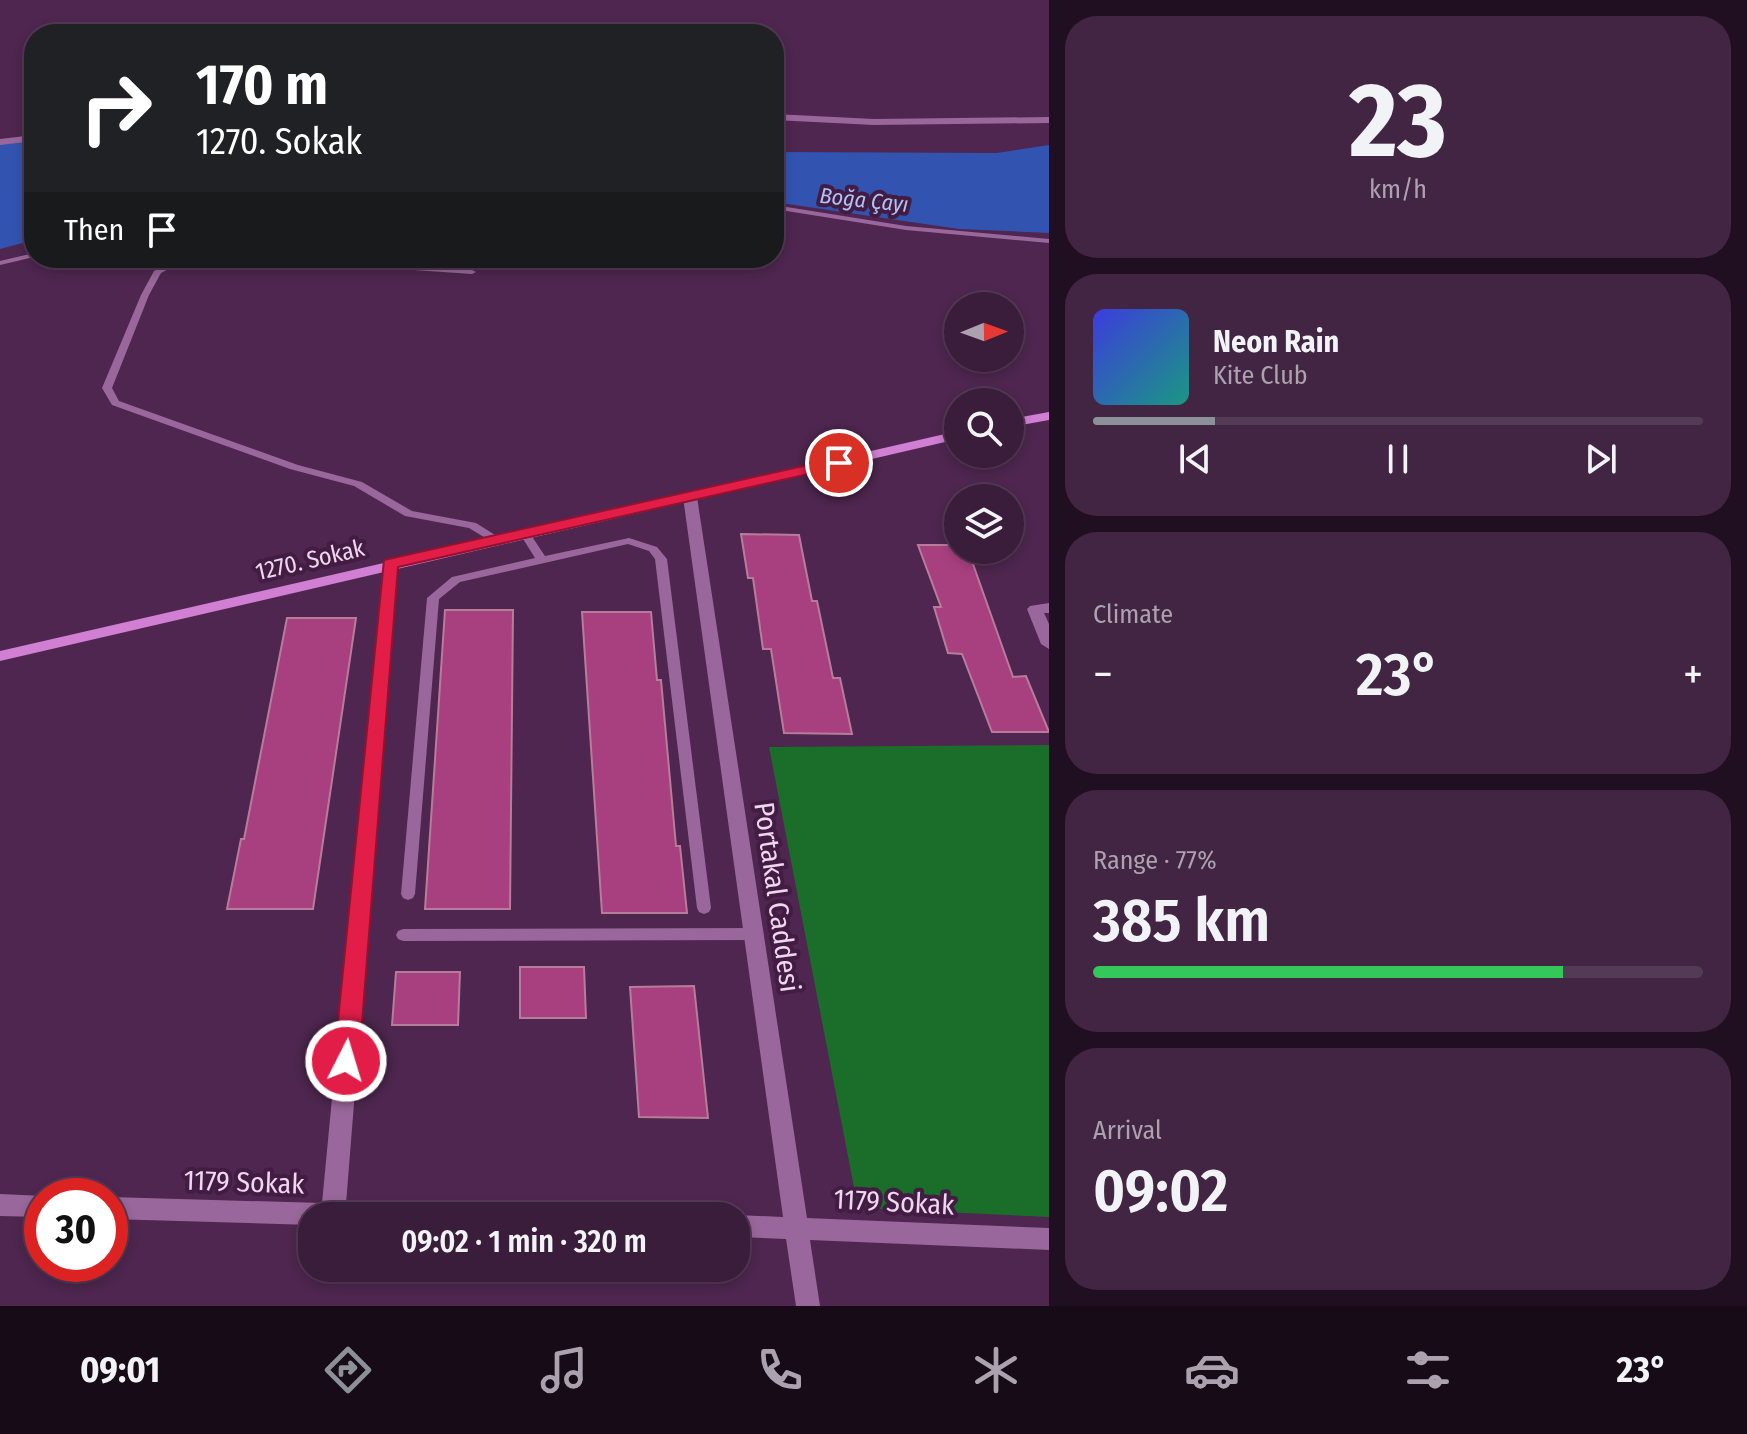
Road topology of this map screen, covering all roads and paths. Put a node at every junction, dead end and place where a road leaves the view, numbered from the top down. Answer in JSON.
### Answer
{"nodes":[{"id":1,"x":784,"y":118,"type":"edge"},
{"id":2,"x":1049,"y":120,"type":"edge"},
{"id":3,"x":24,"y":139,"type":"edge"},
{"id":4,"x":0,"y":142,"type":"edge"},
{"id":5,"x":784,"y":209,"type":"edge"},
{"id":6,"x":1049,"y":241,"type":"edge"},
{"id":7,"x":24,"y":257,"type":"edge"},
{"id":8,"x":0,"y":263,"type":"edge"},
{"id":9,"x":162,"y":268,"type":"edge"},
{"id":10,"x":414,"y":268,"type":"edge"},
{"id":11,"x":472,"y":272,"type":"dead end"},
{"id":12,"x":1049,"y":416,"type":"edge"},
{"id":13,"x":1024,"y":420,"type":"edge"},
{"id":14,"x":944,"y":438,"type":"edge"},
{"id":15,"x":690,"y":497,"type":"junction"},
{"id":16,"x":525,"y":534,"type":"junction"},
{"id":17,"x":496,"y":540,"type":"junction"},
{"id":18,"x":542,"y":561,"type":"junction"},
{"id":19,"x":390,"y":564,"type":"junction"},
{"id":20,"x":1049,"y":608,"type":"edge"},
{"id":21,"x":1049,"y":644,"type":"edge"},
{"id":22,"x":0,"y":656,"type":"edge"},
{"id":23,"x":408,"y":894,"type":"dead end"},
{"id":24,"x":704,"y":908,"type":"dead end"},
{"id":25,"x":754,"y":934,"type":"junction"},
{"id":26,"x":403,"y":935,"type":"dead end"},
{"id":27,"x":334,"y":1202,"type":"edge"},
{"id":28,"x":0,"y":1205,"type":"edge"},
{"id":29,"x":24,"y":1206,"type":"edge"},
{"id":30,"x":128,"y":1209,"type":"edge"},
{"id":31,"x":298,"y":1214,"type":"edge"},
{"id":32,"x":750,"y":1226,"type":"edge"},
{"id":33,"x":797,"y":1228,"type":"junction"},
{"id":34,"x":1049,"y":1239,"type":"edge"},
{"id":35,"x":808,"y":1306,"type":"edge"}],
"edges":[{"from":1,"to":2,"type":"street"},
{"from":3,"to":4,"type":"street"},
{"from":5,"to":6,"type":"lane"},
{"from":7,"to":8,"type":"lane"},
{"from":9,"to":17,"type":"lane"},
{"from":10,"to":11,"type":"lane"},
{"from":12,"to":13,"type":"street"},
{"from":14,"to":15,"type":"street","name":"1270. Sokak"},
{"from":15,"to":16,"type":"street","name":"1270. Sokak"},
{"from":15,"to":25,"type":"street","name":"Portakal Caddesi"},
{"from":16,"to":17,"type":"street","name":"1270. Sokak"},
{"from":16,"to":18,"type":"lane"},
{"from":17,"to":19,"type":"street","name":"1270. Sokak"},
{"from":18,"to":23,"type":"lane"},
{"from":18,"to":24,"type":"lane"},
{"from":19,"to":22,"type":"street","name":"1270. Sokak"},
{"from":19,"to":27,"type":"street"},
{"from":20,"to":21,"type":"street"},
{"from":25,"to":26,"type":"lane"},
{"from":25,"to":33,"type":"street","name":"Portakal Caddesi"},
{"from":28,"to":29,"type":"street"},
{"from":30,"to":31,"type":"street","name":"1179 Sokak"},
{"from":32,"to":33,"type":"street","name":"1179 Sokak"},
{"from":33,"to":34,"type":"street","name":"1179 Sokak"},
{"from":33,"to":35,"type":"street","name":"Portakal Caddesi"}]}
